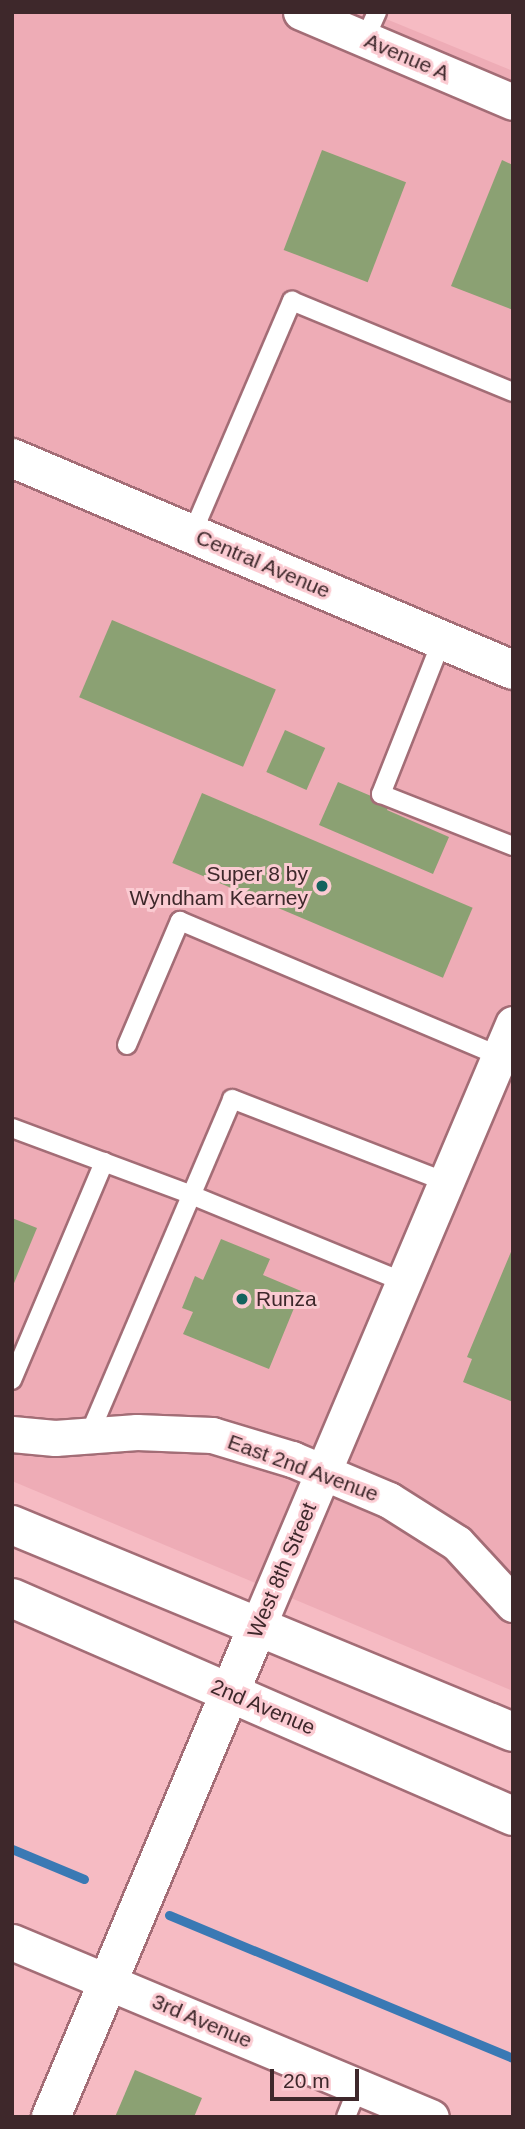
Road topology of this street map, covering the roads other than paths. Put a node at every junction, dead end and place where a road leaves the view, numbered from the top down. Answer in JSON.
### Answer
{"nodes":[{"id":1,"x":301,"y":12,"type":"edge"},
{"id":2,"x":371,"y":26,"type":"edge"},
{"id":3,"x":513,"y":102,"type":"edge"},
{"id":4,"x":513,"y":391,"type":"edge"},
{"id":5,"x":12,"y":458,"type":"edge"},
{"id":6,"x":192,"y":534,"type":"junction"},
{"id":7,"x":442,"y":640,"type":"junction"},
{"id":8,"x":513,"y":670,"type":"edge"},
{"id":9,"x":513,"y":846,"type":"edge"},
{"id":10,"x":513,"y":1024,"type":"edge"},
{"id":11,"x":127,"y":1045,"type":"dead end"},
{"id":12,"x":499,"y":1056,"type":"junction"},
{"id":13,"x":12,"y":1128,"type":"edge"},
{"id":14,"x":104,"y":1162,"type":"junction"},
{"id":15,"x":446,"y":1182,"type":"junction"},
{"id":16,"x":189,"y":1194,"type":"junction"},
{"id":17,"x":404,"y":1282,"type":"junction"},
{"id":18,"x":12,"y":1380,"type":"edge"},
{"id":19,"x":12,"y":1434,"type":"edge"},
{"id":20,"x":89,"y":1435,"type":"junction"},
{"id":21,"x":324,"y":1472,"type":"junction"},
{"id":22,"x":12,"y":1525,"type":"edge"},
{"id":23,"x":12,"y":1598,"type":"edge"},
{"id":24,"x":513,"y":1604,"type":"edge"},
{"id":25,"x":257,"y":1628,"type":"junction"},
{"id":26,"x":230,"y":1693,"type":"junction"},
{"id":27,"x":513,"y":1732,"type":"edge"},
{"id":28,"x":513,"y":1816,"type":"edge"},
{"id":29,"x":12,"y":1942,"type":"edge"},
{"id":30,"x":108,"y":1982,"type":"junction"},
{"id":31,"x":352,"y":2102,"type":"edge"},
{"id":32,"x":51,"y":2117,"type":"edge"},
{"id":33,"x":431,"y":2117,"type":"edge"}],
"edges":[{"from":1,"to":2,"type":"street","name":"Avenue A"},
{"from":2,"to":3,"type":"street","name":"Avenue A"},
{"from":4,"to":6,"type":"lane"},
{"from":5,"to":6,"type":"street","name":"Central Avenue"},
{"from":6,"to":7,"type":"street","name":"Central Avenue"},
{"from":7,"to":8,"type":"street","name":"Central Avenue"},
{"from":7,"to":9,"type":"lane"},
{"from":10,"to":12,"type":"street","name":"West 8th Street"},
{"from":11,"to":12,"type":"lane"},
{"from":12,"to":15,"type":"street","name":"West 8th Street"},
{"from":13,"to":14,"type":"lane"},
{"from":14,"to":16,"type":"lane"},
{"from":14,"to":18,"type":"lane"},
{"from":15,"to":16,"type":"lane"},
{"from":15,"to":17,"type":"street","name":"West 8th Street"},
{"from":16,"to":17,"type":"lane"},
{"from":16,"to":20,"type":"lane"},
{"from":17,"to":21,"type":"street","name":"West 8th Street"},
{"from":19,"to":20,"type":"street","name":"East 2nd Avenue"},
{"from":20,"to":21,"type":"street","name":"East 2nd Avenue"},
{"from":21,"to":24,"type":"street","name":"East 2nd Avenue"},
{"from":21,"to":25,"type":"street","name":"West 8th Street"},
{"from":22,"to":25,"type":"street"},
{"from":23,"to":26,"type":"street","name":"2nd Avenue"},
{"from":25,"to":26,"type":"street","name":"West 8th Street"},
{"from":25,"to":27,"type":"street"},
{"from":26,"to":28,"type":"street","name":"2nd Avenue"},
{"from":26,"to":30,"type":"street","name":"West 8th Street"},
{"from":29,"to":30,"type":"street","name":"3rd Avenue"},
{"from":30,"to":31,"type":"street","name":"3rd Avenue"},
{"from":30,"to":32,"type":"street","name":"West 8th Street"},
{"from":31,"to":33,"type":"street","name":"3rd Avenue"}]}
